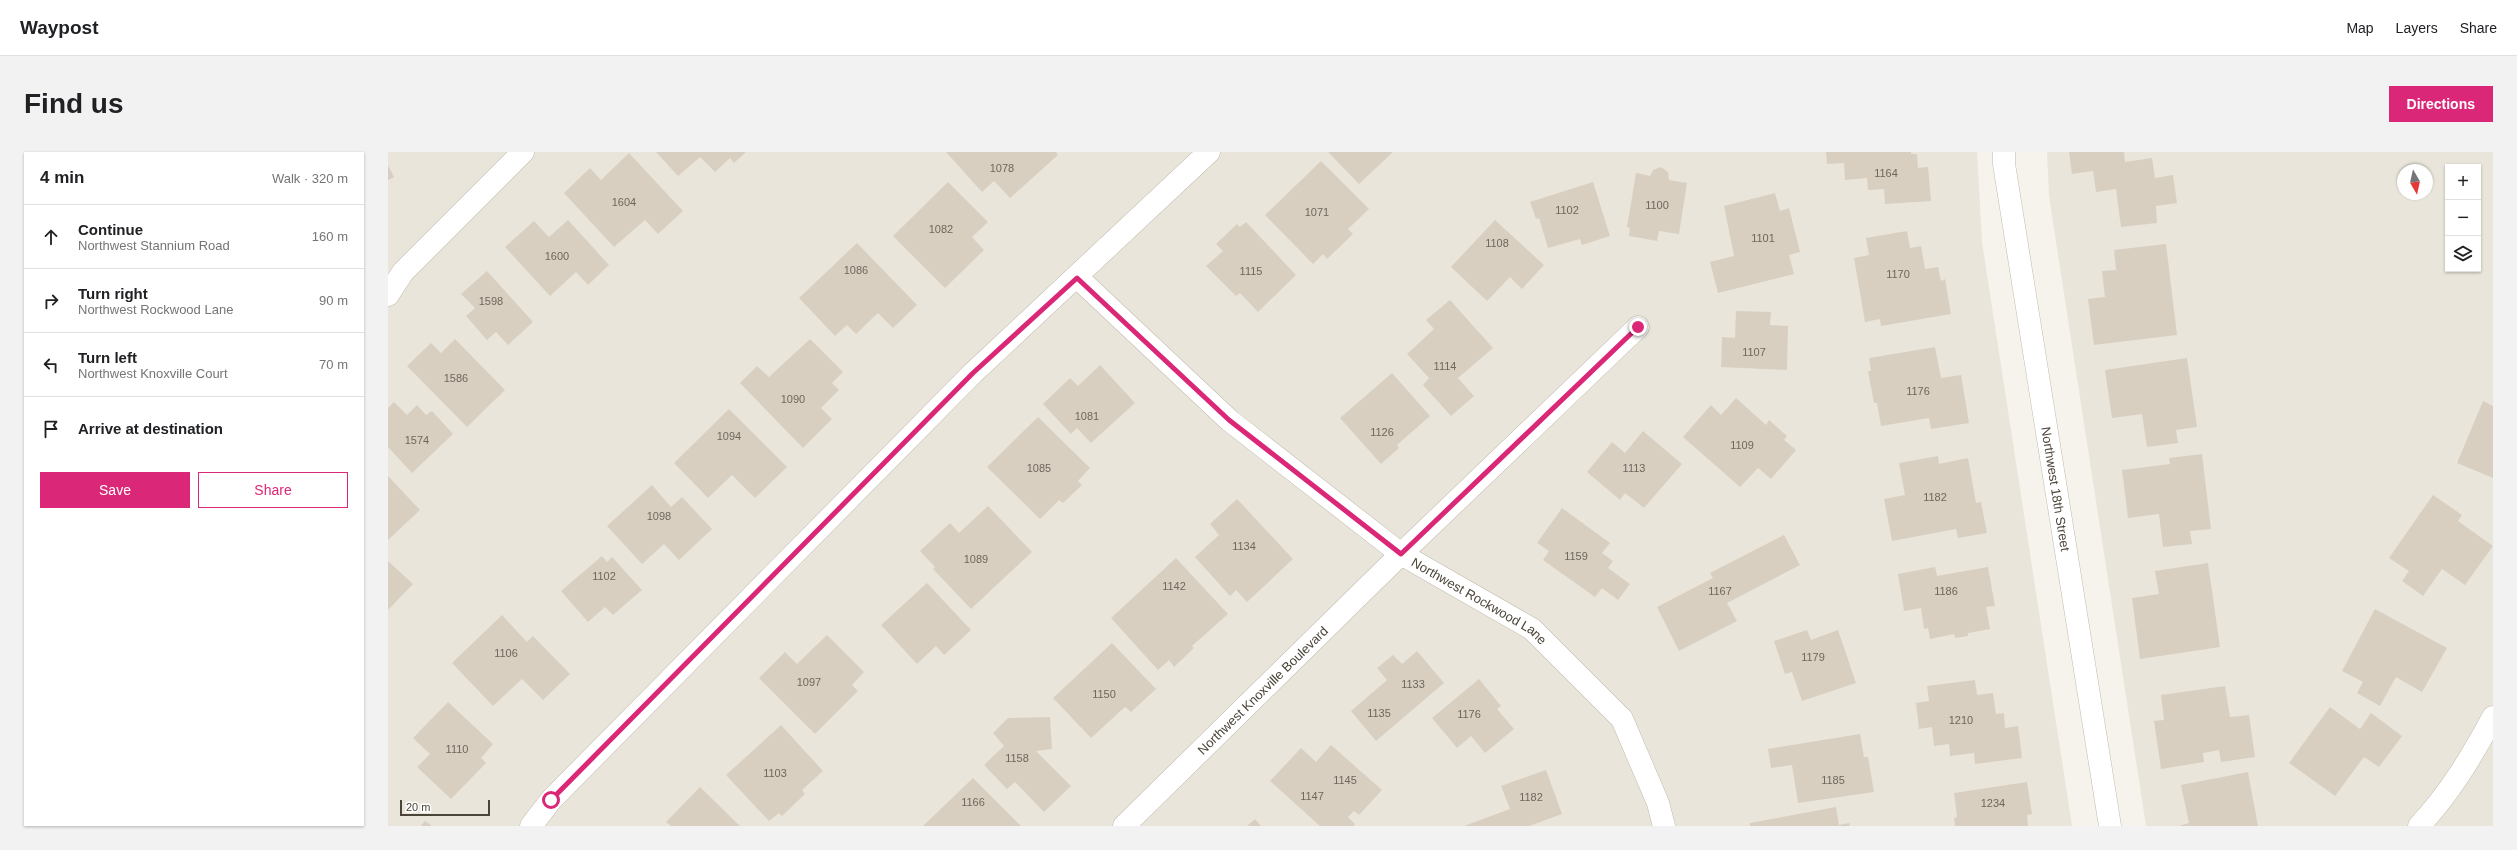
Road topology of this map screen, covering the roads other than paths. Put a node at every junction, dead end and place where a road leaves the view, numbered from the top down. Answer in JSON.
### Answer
{"nodes":[{"id":1,"x":523,"y":152,"type":"edge"},
{"id":2,"x":1209,"y":152,"type":"edge"},
{"id":3,"x":2004,"y":152,"type":"edge"},
{"id":4,"x":396,"y":271,"type":"edge"},
{"id":5,"x":1077,"y":278,"type":"junction"},
{"id":6,"x":388,"y":295,"type":"edge"},
{"id":7,"x":1638,"y":327,"type":"dead end"},
{"id":8,"x":1401,"y":554,"type":"junction"},
{"id":9,"x":2493,"y":717,"type":"edge"},
{"id":10,"x":530,"y":826,"type":"edge"},
{"id":11,"x":1124,"y":826,"type":"edge"},
{"id":12,"x":1664,"y":826,"type":"edge"},
{"id":13,"x":2110,"y":826,"type":"edge"},
{"id":14,"x":2419,"y":826,"type":"edge"}],
"edges":[{"from":1,"to":4,"type":"street"},
{"from":2,"to":5,"type":"street"},
{"from":3,"to":13,"type":"street","name":"Northwest 18th Street"},
{"from":4,"to":6,"type":"street"},
{"from":5,"to":8,"type":"street","name":"Northwest Rockwood Lane"},
{"from":5,"to":10,"type":"street"},
{"from":7,"to":8,"type":"street","name":"Northwest Knoxville Boulevard"},
{"from":8,"to":11,"type":"street","name":"Northwest Knoxville Boulevard"},
{"from":8,"to":12,"type":"street","name":"Northwest Rockwood Lane"},
{"from":9,"to":14,"type":"street"}]}
